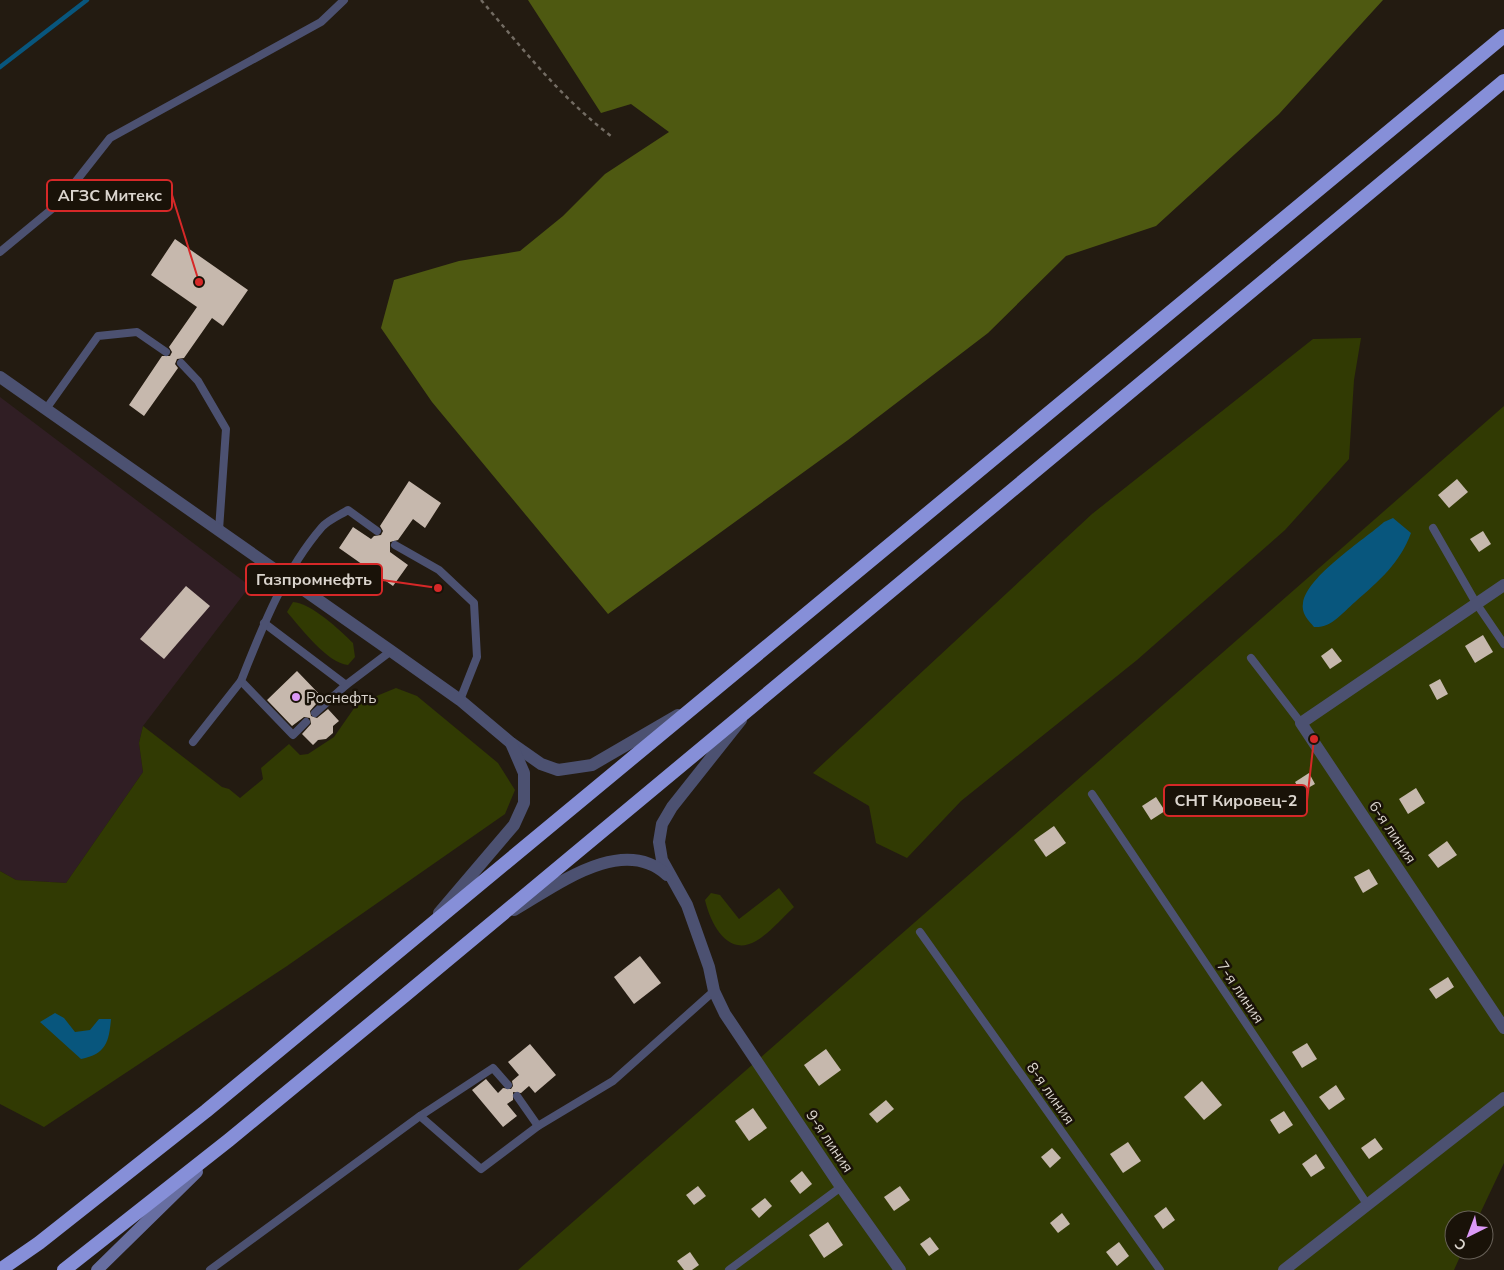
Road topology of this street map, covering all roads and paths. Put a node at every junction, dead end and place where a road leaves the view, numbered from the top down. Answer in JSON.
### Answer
{"nodes":[{"id":1,"x":344,"y":0,"type":"edge"},
{"id":2,"x":480,"y":0,"type":"edge"},
{"id":3,"x":1504,"y":36,"type":"edge"},
{"id":4,"x":1504,"y":82,"type":"edge"},
{"id":5,"x":611,"y":136,"type":"dead end"},
{"id":6,"x":0,"y":252,"type":"edge"},
{"id":7,"x":166,"y":352,"type":"dead end"},
{"id":8,"x":181,"y":363,"type":"dead end"},
{"id":9,"x":0,"y":377,"type":"edge"},
{"id":10,"x":46,"y":410,"type":"junction"},
{"id":11,"x":1432,"y":528,"type":"dead end"},
{"id":12,"x":218,"y":530,"type":"junction"},
{"id":13,"x":377,"y":531,"type":"dead end"},
{"id":14,"x":395,"y":545,"type":"dead end"},
{"id":15,"x":287,"y":577,"type":"junction"},
{"id":16,"x":1504,"y":585,"type":"edge"},
{"id":17,"x":1476,"y":603,"type":"junction"},
{"id":18,"x":264,"y":623,"type":"junction"},
{"id":19,"x":1504,"y":644,"type":"edge"},
{"id":20,"x":392,"y":651,"type":"junction"},
{"id":21,"x":1251,"y":658,"type":"dead end"},
{"id":22,"x":241,"y":681,"type":"junction"},
{"id":23,"x":346,"y":685,"type":"junction"},
{"id":24,"x":460,"y":700,"type":"junction"},
{"id":25,"x":702,"y":701,"type":"junction"},
{"id":26,"x":749,"y":709,"type":"junction"},
{"id":27,"x":315,"y":713,"type":"dead end"},
{"id":28,"x":306,"y":722,"type":"dead end"},
{"id":29,"x":1301,"y":722,"type":"junction"},
{"id":30,"x":193,"y":742,"type":"dead end"},
{"id":31,"x":511,"y":744,"type":"junction"},
{"id":32,"x":1092,"y":794,"type":"dead end"},
{"id":33,"x":676,"y":884,"type":"junction"},
{"id":34,"x":498,"y":918,"type":"junction"},
{"id":35,"x":429,"y":925,"type":"junction"},
{"id":36,"x":920,"y":932,"type":"dead end"},
{"id":37,"x":714,"y":991,"type":"junction"},
{"id":38,"x":1504,"y":1028,"type":"edge"},
{"id":39,"x":508,"y":1085,"type":"dead end"},
{"id":40,"x":518,"y":1096,"type":"dead end"},
{"id":41,"x":1504,"y":1098,"type":"edge"},
{"id":42,"x":420,"y":1116,"type":"junction"},
{"id":43,"x":538,"y":1126,"type":"junction"},
{"id":44,"x":229,"y":1140,"type":"junction"},
{"id":45,"x":841,"y":1187,"type":"junction"},
{"id":46,"x":1367,"y":1204,"type":"junction"},
{"id":47,"x":0,"y":1270,"type":"edge"},
{"id":48,"x":64,"y":1270,"type":"edge"},
{"id":49,"x":97,"y":1270,"type":"edge"},
{"id":50,"x":210,"y":1270,"type":"edge"},
{"id":51,"x":729,"y":1270,"type":"edge"},
{"id":52,"x":900,"y":1270,"type":"edge"},
{"id":53,"x":1160,"y":1270,"type":"edge"},
{"id":54,"x":1284,"y":1270,"type":"edge"}],
"edges":[{"from":1,"to":6,"type":"lane"},
{"from":2,"to":5,"type":"path"},
{"from":3,"to":25,"type":"highway"},
{"from":4,"to":26,"type":"highway"},
{"from":7,"to":10,"type":"lane"},
{"from":8,"to":12,"type":"lane"},
{"from":9,"to":10,"type":"street"},
{"from":10,"to":12,"type":"street"},
{"from":11,"to":17,"type":"lane"},
{"from":12,"to":15,"type":"street"},
{"from":13,"to":15,"type":"lane"},
{"from":14,"to":24,"type":"lane"},
{"from":15,"to":18,"type":"lane"},
{"from":15,"to":20,"type":"street"},
{"from":16,"to":17,"type":"street"},
{"from":17,"to":19,"type":"lane"},
{"from":17,"to":29,"type":"street"},
{"from":18,"to":22,"type":"lane"},
{"from":18,"to":23,"type":"lane"},
{"from":20,"to":23,"type":"lane"},
{"from":20,"to":24,"type":"street"},
{"from":21,"to":29,"type":"lane","name":"6-я линия"},
{"from":22,"to":28,"type":"lane"},
{"from":22,"to":30,"type":"lane"},
{"from":23,"to":27,"type":"lane"},
{"from":24,"to":31,"type":"street"},
{"from":25,"to":31,"type":"street"},
{"from":25,"to":35,"type":"highway"},
{"from":26,"to":33,"type":"street","name":"9-я линия"},
{"from":26,"to":34,"type":"highway"},
{"from":29,"to":38,"type":"street","name":"6-я линия"},
{"from":31,"to":35,"type":"street"},
{"from":32,"to":46,"type":"lane","name":"7-я линия"},
{"from":33,"to":34,"type":"street"},
{"from":33,"to":37,"type":"street","name":"9-я линия"},
{"from":34,"to":44,"type":"highway"},
{"from":35,"to":47,"type":"highway"},
{"from":36,"to":53,"type":"lane","name":"8-я линия"},
{"from":37,"to":43,"type":"lane"},
{"from":37,"to":45,"type":"street","name":"9-я линия"},
{"from":39,"to":42,"type":"lane"},
{"from":40,"to":43,"type":"lane"},
{"from":41,"to":46,"type":"street"},
{"from":42,"to":43,"type":"lane"},
{"from":42,"to":50,"type":"lane"},
{"from":44,"to":48,"type":"highway"},
{"from":44,"to":49,"type":"main road"},
{"from":45,"to":51,"type":"lane"},
{"from":45,"to":52,"type":"street","name":"9-я линия"},
{"from":46,"to":54,"type":"street"}]}
